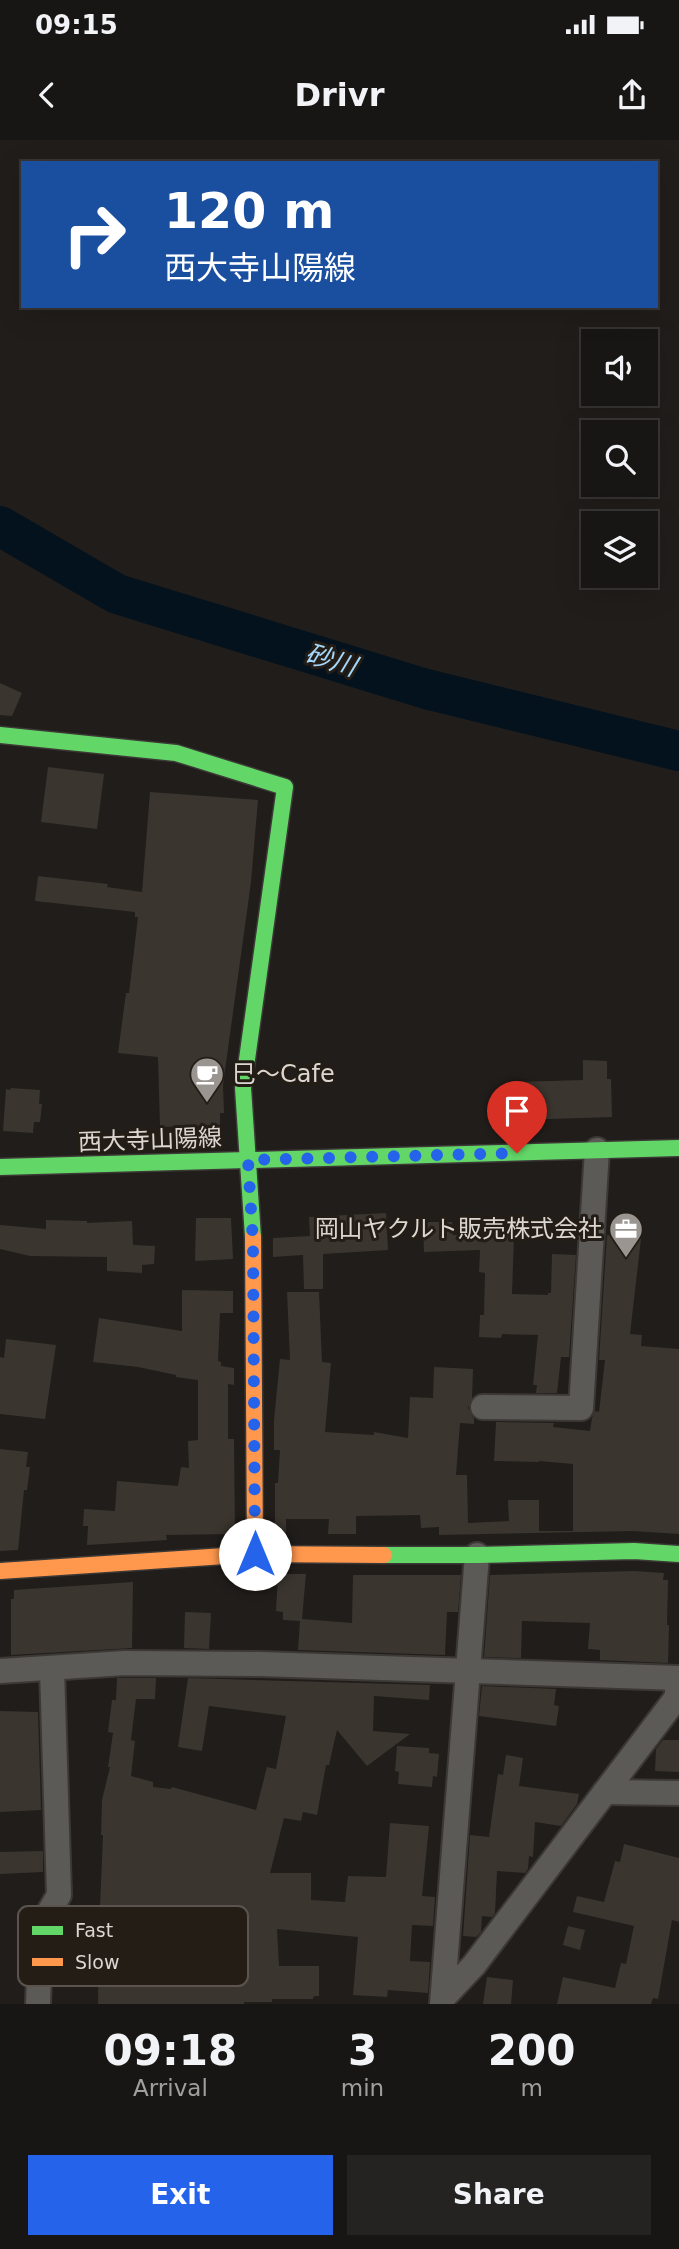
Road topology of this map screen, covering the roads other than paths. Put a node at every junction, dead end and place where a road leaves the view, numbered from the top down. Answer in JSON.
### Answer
{"nodes":[{"id":1,"x":0,"y":735,"type":"edge"},
{"id":2,"x":679,"y":1147,"type":"edge"},
{"id":3,"x":597,"y":1150,"type":"junction"},
{"id":4,"x":248,"y":1160,"type":"junction"},
{"id":5,"x":0,"y":1167,"type":"edge"},
{"id":6,"x":482,"y":1407,"type":"dead end"},
{"id":7,"x":255,"y":1554,"type":"junction"},
{"id":8,"x":679,"y":1554,"type":"edge"},
{"id":9,"x":477,"y":1555,"type":"junction"},
{"id":10,"x":0,"y":1572,"type":"edge"},
{"id":11,"x":52,"y":1670,"type":"junction"},
{"id":12,"x":0,"y":1671,"type":"edge"},
{"id":13,"x":468,"y":1672,"type":"junction"},
{"id":14,"x":678,"y":1678,"type":"edge"},
{"id":15,"x":605,"y":1792,"type":"junction"},
{"id":16,"x":679,"y":1793,"type":"edge"},
{"id":17,"x":53,"y":1906,"type":"edge"},
{"id":18,"x":39,"y":1986,"type":"edge"},
{"id":19,"x":442,"y":2001,"type":"edge"},
{"id":20,"x":38,"y":2004,"type":"edge"}],
"edges":[{"from":1,"to":4,"type":"street"},
{"from":2,"to":3,"type":"street","name":"西大寺山陽線"},
{"from":3,"to":4,"type":"street","name":"西大寺山陽線"},
{"from":3,"to":6,"type":"street"},
{"from":4,"to":5,"type":"street","name":"西大寺山陽線"},
{"from":4,"to":7,"type":"street"},
{"from":7,"to":9,"type":"street"},
{"from":7,"to":10,"type":"street"},
{"from":8,"to":9,"type":"street"},
{"from":9,"to":13,"type":"street"},
{"from":11,"to":12,"type":"street"},
{"from":11,"to":13,"type":"street"},
{"from":11,"to":17,"type":"street"},
{"from":13,"to":14,"type":"street"},
{"from":13,"to":19,"type":"street"},
{"from":14,"to":15,"type":"street"},
{"from":15,"to":16,"type":"street"},
{"from":15,"to":19,"type":"street"},
{"from":18,"to":20,"type":"street"}]}
